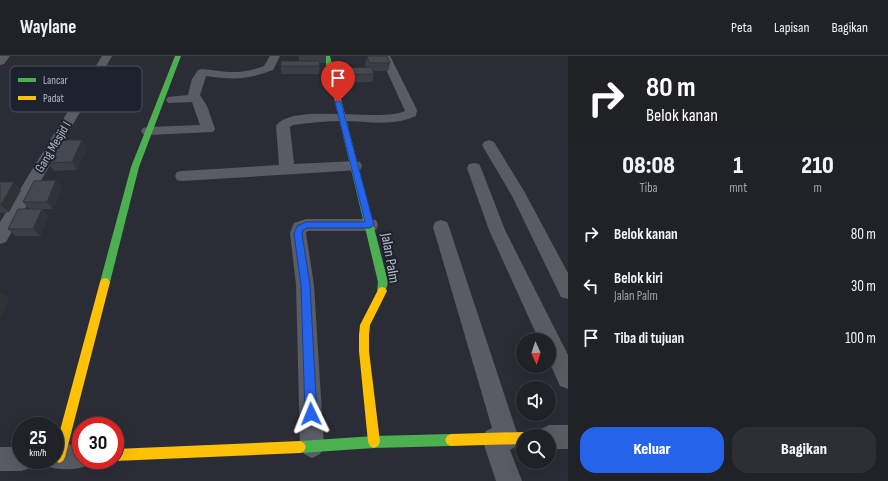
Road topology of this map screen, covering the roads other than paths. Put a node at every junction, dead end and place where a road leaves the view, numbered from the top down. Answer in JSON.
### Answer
{"nodes":[{"id":1,"x":5,"y":56,"type":"edge"},
{"id":2,"x":107,"y":56,"type":"edge"},
{"id":3,"x":178,"y":56,"type":"edge"},
{"id":4,"x":275,"y":56,"type":"edge"},
{"id":5,"x":327,"y":56,"type":"edge"},
{"id":6,"x":385,"y":56,"type":"edge"},
{"id":7,"x":207,"y":59,"type":"dead end"},
{"id":8,"x":0,"y":62,"type":"edge"},
{"id":9,"x":101,"y":66,"type":"edge"},
{"id":10,"x":202,"y":72,"type":"junction"},
{"id":11,"x":196,"y":98,"type":"junction"},
{"id":12,"x":172,"y":100,"type":"dead end"},
{"id":13,"x":74,"y":112,"type":"edge"},
{"id":14,"x":342,"y":117,"type":"junction"},
{"id":15,"x":148,"y":131,"type":"junction"},
{"id":16,"x":489,"y":145,"type":"dead end"},
{"id":17,"x":355,"y":166,"type":"junction"},
{"id":18,"x":474,"y":168,"type":"dead end"},
{"id":19,"x":287,"y":169,"type":"junction"},
{"id":20,"x":182,"y":176,"type":"dead end"},
{"id":21,"x":370,"y":225,"type":"junction"},
{"id":22,"x":441,"y":227,"type":"dead end"},
{"id":23,"x":0,"y":237,"type":"edge"},
{"id":24,"x":568,"y":291,"type":"edge"},
{"id":25,"x":568,"y":378,"type":"edge"},
{"id":26,"x":556,"y":437,"type":"edge"},
{"id":27,"x":568,"y":437,"type":"edge"},
{"id":28,"x":508,"y":438,"type":"edge"},
{"id":29,"x":374,"y":442,"type":"junction"},
{"id":30,"x":312,"y":446,"type":"junction"},
{"id":31,"x":124,"y":455,"type":"edge"},
{"id":32,"x":65,"y":457,"type":"edge"},
{"id":33,"x":12,"y":458,"type":"edge"},
{"id":34,"x":0,"y":459,"type":"edge"},
{"id":35,"x":509,"y":481,"type":"edge"}],
"edges":[{"from":1,"to":8,"type":"street"},
{"from":2,"to":9,"type":"street","name":"Gang Mesjid I"},
{"from":3,"to":15,"type":"street"},
{"from":4,"to":10,"type":"street"},
{"from":5,"to":14,"type":"street","name":"Jalan Palm"},
{"from":6,"to":14,"type":"street"},
{"from":7,"to":10,"type":"street"},
{"from":10,"to":11,"type":"street"},
{"from":11,"to":12,"type":"street"},
{"from":11,"to":15,"type":"street"},
{"from":13,"to":23,"type":"street","name":"Gang Mesjid I"},
{"from":14,"to":17,"type":"street","name":"Jalan Palm"},
{"from":14,"to":19,"type":"street"},
{"from":15,"to":32,"type":"street"},
{"from":16,"to":24,"type":"street"},
{"from":17,"to":19,"type":"street"},
{"from":17,"to":21,"type":"street","name":"Jalan Palm"},
{"from":18,"to":25,"type":"street"},
{"from":19,"to":20,"type":"street"},
{"from":21,"to":29,"type":"street","name":"Jalan Palm"},
{"from":21,"to":30,"type":"street"},
{"from":22,"to":28,"type":"street"},
{"from":26,"to":27,"type":"street"},
{"from":28,"to":29,"type":"street"},
{"from":28,"to":35,"type":"street"},
{"from":29,"to":30,"type":"street"},
{"from":30,"to":31,"type":"street"},
{"from":33,"to":34,"type":"street"}]}
